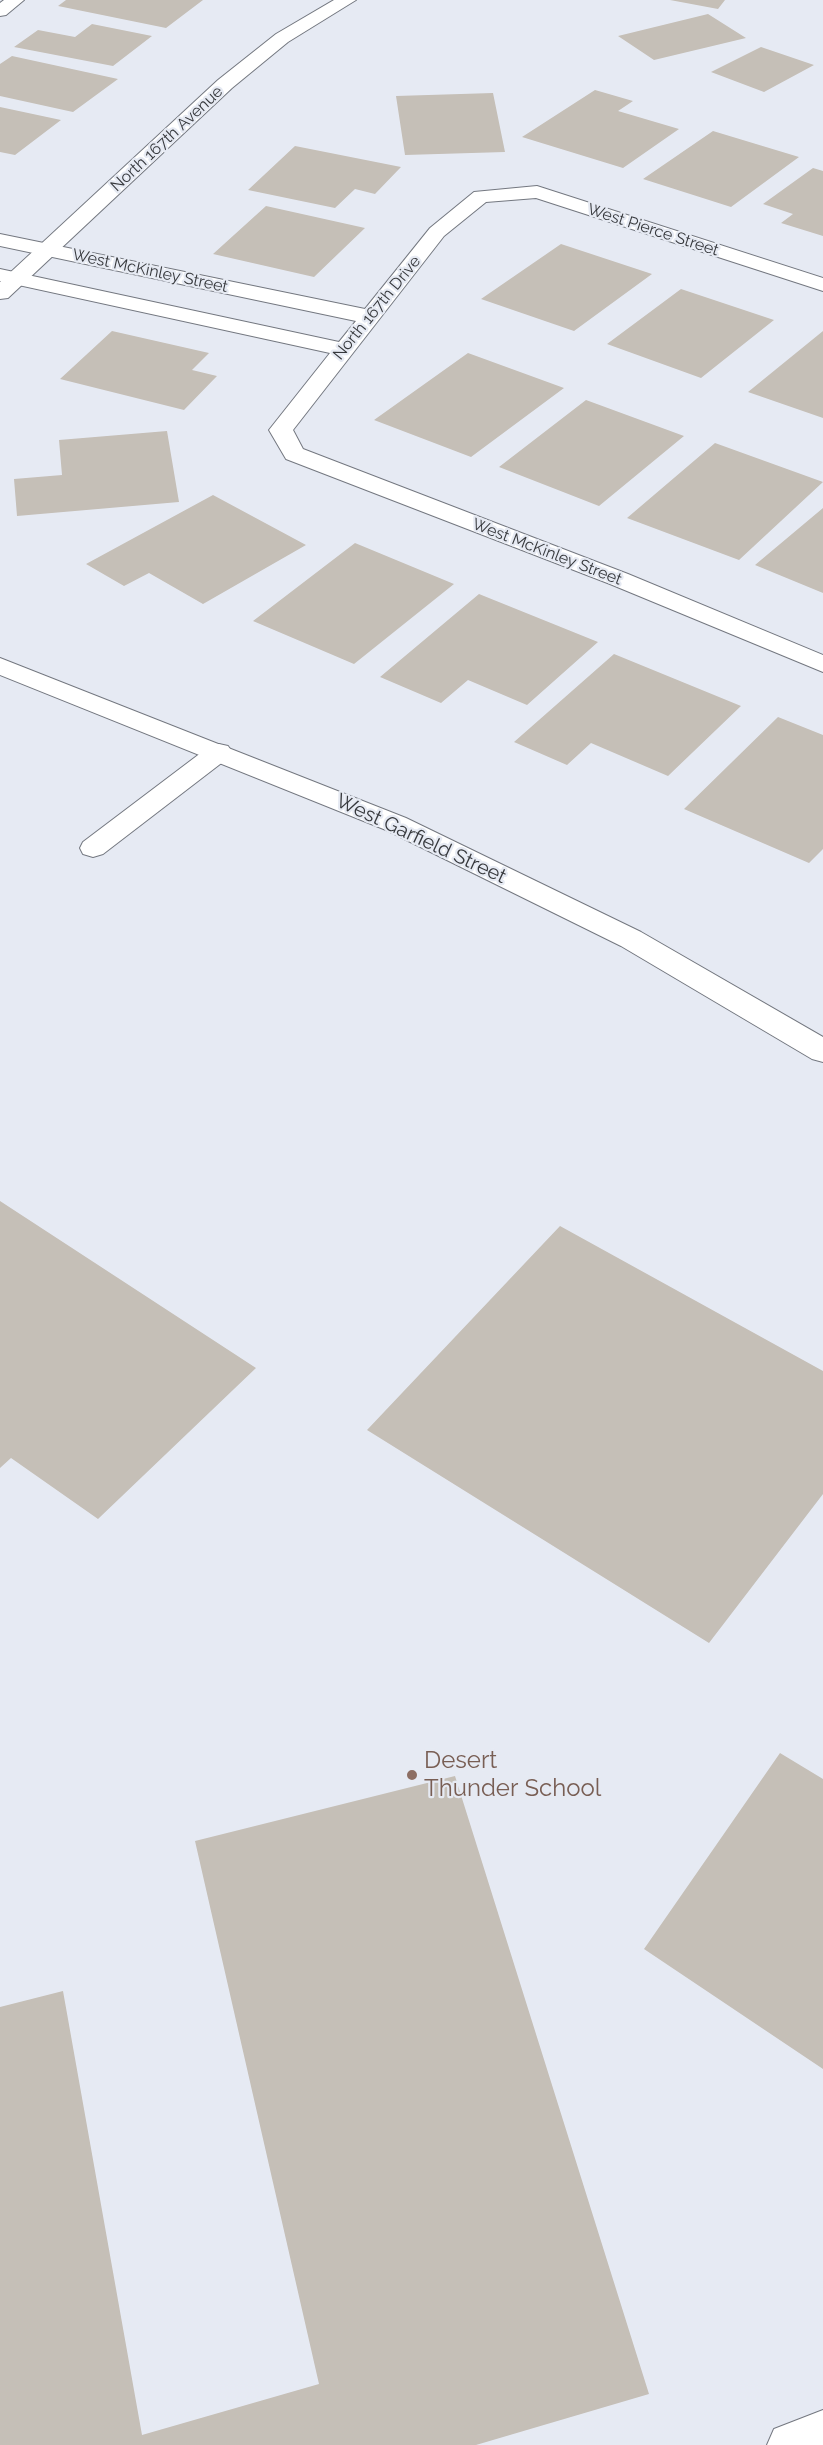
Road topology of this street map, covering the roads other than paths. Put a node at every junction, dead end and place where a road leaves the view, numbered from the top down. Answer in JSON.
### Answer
{"nodes":[{"id":1,"x":15,"y":0,"type":"edge"},
{"id":2,"x":347,"y":0,"type":"edge"},
{"id":3,"x":0,"y":11,"type":"edge"},
{"id":4,"x":481,"y":196,"type":"joint"},
{"id":5,"x":0,"y":240,"type":"edge"},
{"id":6,"x":47,"y":250,"type":"junction"},
{"id":7,"x":9,"y":277,"type":"edge"},
{"id":8,"x":823,"y":285,"type":"edge"},
{"id":9,"x":0,"y":294,"type":"edge"},
{"id":10,"x":370,"y":317,"type":"junction"},
{"id":11,"x":344,"y":349,"type":"junction"},
{"id":12,"x":281,"y":430,"type":"joint"},
{"id":13,"x":823,"y":664,"type":"edge"},
{"id":14,"x":0,"y":666,"type":"edge"},
{"id":15,"x":219,"y":752,"type":"junction"},
{"id":16,"x":93,"y":848,"type":"dead end"},
{"id":17,"x":823,"y":1051,"type":"edge"},
{"id":18,"x":823,"y":2433,"type":"edge"},
{"id":19,"x":790,"y":2445,"type":"edge"}],
"edges":[{"from":1,"to":3,"type":"street"},
{"from":2,"to":6,"type":"street","name":"North 167th Avenue"},
{"from":4,"to":8,"type":"street","name":"West Pierce Street"},
{"from":4,"to":10,"type":"street","name":"North 167th Drive"},
{"from":5,"to":6,"type":"street","name":"West McKinley Street"},
{"from":6,"to":7,"type":"street","name":"North 167th Avenue"},
{"from":6,"to":10,"type":"street","name":"West McKinley Street"},
{"from":7,"to":9,"type":"street","name":"North 167th Avenue"},
{"from":7,"to":11,"type":"street","name":"West McKinley Street"},
{"from":10,"to":11,"type":"street","name":"North 167th Drive"},
{"from":11,"to":12,"type":"street","name":"North 167th Drive"},
{"from":12,"to":13,"type":"street","name":"West McKinley Street"},
{"from":14,"to":15,"type":"street","name":"West Garfield Street"},
{"from":15,"to":16,"type":"lane"},
{"from":15,"to":17,"type":"street","name":"West Garfield Street"},
{"from":18,"to":19,"type":"lane"}]}
